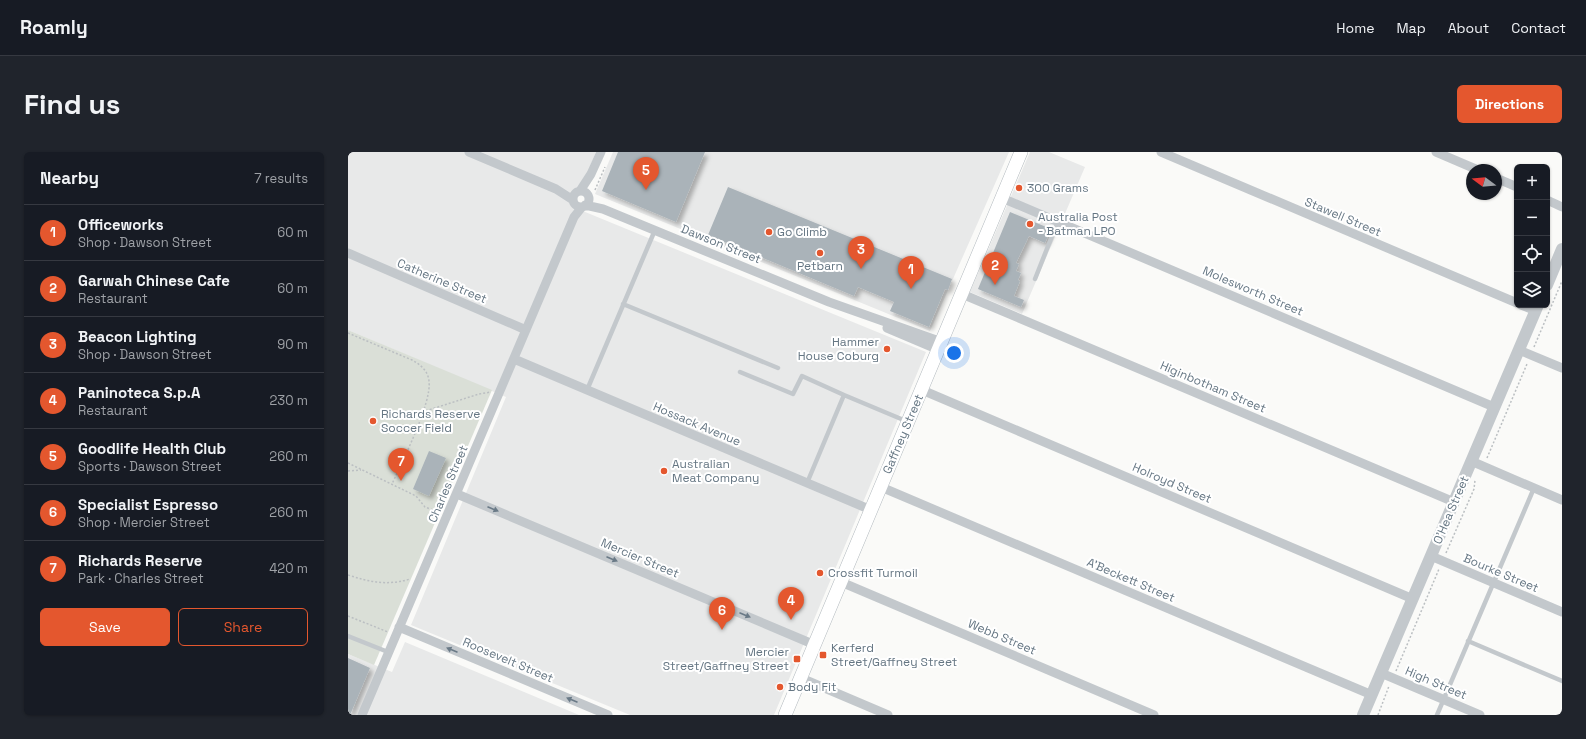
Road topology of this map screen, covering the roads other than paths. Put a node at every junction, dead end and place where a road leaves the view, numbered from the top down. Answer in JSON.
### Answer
{"nodes":[{"id":1,"x":469,"y":152,"type":"edge"},
{"id":2,"x":601,"y":152,"type":"edge"},
{"id":3,"x":1021,"y":152,"type":"edge"},
{"id":4,"x":1161,"y":152,"type":"edge"},
{"id":5,"x":1436,"y":152,"type":"edge"},
{"id":6,"x":1466,"y":165,"type":"edge"},
{"id":7,"x":1502,"y":181,"type":"edge"},
{"id":8,"x":1514,"y":186,"type":"edge"},
{"id":9,"x":582,"y":198,"type":"junction"},
{"id":10,"x":1002,"y":198,"type":"junction"},
{"id":11,"x":1550,"y":201,"type":"edge"},
{"id":12,"x":1562,"y":207,"type":"edge"},
{"id":13,"x":1058,"y":221,"type":"junction"},
{"id":14,"x":655,"y":230,"type":"junction"},
{"id":15,"x":1562,"y":249,"type":"edge"},
{"id":16,"x":348,"y":253,"type":"edge"},
{"id":17,"x":1550,"y":278,"type":"edge"},
{"id":18,"x":1035,"y":279,"type":"dead end"},
{"id":19,"x":962,"y":294,"type":"junction"},
{"id":20,"x":1514,"y":302,"type":"edge"},
{"id":21,"x":623,"y":304,"type":"junction"},
{"id":22,"x":1537,"y":308,"type":"edge"},
{"id":23,"x":526,"y":330,"type":"junction"},
{"id":24,"x":940,"y":346,"type":"junction"},
{"id":25,"x":1519,"y":350,"type":"junction"},
{"id":26,"x":514,"y":359,"type":"junction"},
{"id":27,"x":778,"y":368,"type":"dead end"},
{"id":28,"x":1562,"y":368,"type":"edge"},
{"id":29,"x":740,"y":372,"type":"dead end"},
{"id":30,"x":587,"y":390,"type":"junction"},
{"id":31,"x":922,"y":390,"type":"junction"},
{"id":32,"x":844,"y":395,"type":"junction"},
{"id":33,"x":1494,"y":407,"type":"junction"},
{"id":34,"x":908,"y":422,"type":"junction"},
{"id":35,"x":1471,"y":461,"type":"junction"},
{"id":36,"x":807,"y":483,"type":"junction"},
{"id":37,"x":881,"y":487,"type":"junction"},
{"id":38,"x":1534,"y":488,"type":"junction"},
{"id":39,"x":457,"y":494,"type":"junction"},
{"id":40,"x":1562,"y":500,"type":"edge"},
{"id":41,"x":1454,"y":502,"type":"junction"},
{"id":42,"x":871,"y":510,"type":"junction"},
{"id":43,"x":1431,"y":556,"type":"junction"},
{"id":44,"x":841,"y":582,"type":"junction"},
{"id":45,"x":1494,"y":582,"type":"junction"},
{"id":46,"x":1413,"y":598,"type":"junction"},
{"id":47,"x":1562,"y":612,"type":"edge"},
{"id":48,"x":397,"y":631,"type":"junction"},
{"id":49,"x":348,"y":636,"type":"edge"},
{"id":50,"x":1468,"y":641,"type":"junction"},
{"id":51,"x":815,"y":645,"type":"junction"},
{"id":52,"x":388,"y":652,"type":"junction"},
{"id":53,"x":1382,"y":673,"type":"junction"},
{"id":54,"x":801,"y":678,"type":"junction"},
{"id":55,"x":1562,"y":682,"type":"edge"},
{"id":56,"x":1372,"y":695,"type":"junction"},
{"id":57,"x":1443,"y":699,"type":"junction"},
{"id":58,"x":362,"y":715,"type":"edge"},
{"id":59,"x":608,"y":715,"type":"edge"},
{"id":60,"x":785,"y":715,"type":"edge"},
{"id":61,"x":888,"y":715,"type":"edge"},
{"id":62,"x":1154,"y":715,"type":"edge"},
{"id":63,"x":1363,"y":715,"type":"edge"},
{"id":64,"x":1437,"y":715,"type":"edge"},
{"id":65,"x":1480,"y":715,"type":"edge"}],
"edges":[{"from":1,"to":9,"type":"street","name":"Dawson Street"},
{"from":2,"to":9,"type":"street","name":"Charles Street"},
{"from":3,"to":10,"type":"main road","name":"Gaffney Street"},
{"from":4,"to":20,"type":"street","name":"Stawell Street"},
{"from":5,"to":6,"type":"street"},
{"from":7,"to":8,"type":"street"},
{"from":9,"to":14,"type":"street","name":"Dawson Street"},
{"from":9,"to":23,"type":"street","name":"Charles Street"},
{"from":10,"to":13,"type":"street","name":"Molesworth Street"},
{"from":10,"to":19,"type":"main road","name":"Gaffney Street"},
{"from":11,"to":12,"type":"street"},
{"from":13,"to":18,"type":"lane"},
{"from":13,"to":33,"type":"street","name":"Molesworth Street"},
{"from":14,"to":21,"type":"lane"},
{"from":14,"to":24,"type":"street","name":"Dawson Street"},
{"from":15,"to":17,"type":"street"},
{"from":16,"to":23,"type":"street","name":"Catherine Street"},
{"from":19,"to":24,"type":"main road","name":"Gaffney Street"},
{"from":19,"to":41,"type":"street","name":"Higinbotham Street"},
{"from":21,"to":27,"type":"lane"},
{"from":21,"to":30,"type":"lane"},
{"from":22,"to":25,"type":"street","name":"O'Hea Street"},
{"from":23,"to":26,"type":"street","name":"Charles Street"},
{"from":24,"to":31,"type":"main road","name":"Gaffney Street"},
{"from":25,"to":28,"type":"street"},
{"from":25,"to":33,"type":"street","name":"O'Hea Street"},
{"from":26,"to":30,"type":"street","name":"Hossack Avenue"},
{"from":26,"to":39,"type":"street","name":"Charles Street"},
{"from":29,"to":32,"type":"lane"},
{"from":30,"to":36,"type":"street","name":"Hossack Avenue"},
{"from":31,"to":34,"type":"main road","name":"Gaffney Street"},
{"from":31,"to":46,"type":"street","name":"Holroyd Street"},
{"from":32,"to":34,"type":"lane"},
{"from":32,"to":36,"type":"lane"},
{"from":33,"to":35,"type":"street","name":"O'Hea Street"},
{"from":34,"to":37,"type":"main road","name":"Gaffney Street"},
{"from":35,"to":38,"type":"street"},
{"from":35,"to":41,"type":"street","name":"O'Hea Street"},
{"from":36,"to":42,"type":"street","name":"Hossack Avenue"},
{"from":37,"to":42,"type":"main road","name":"Gaffney Street"},
{"from":37,"to":56,"type":"street","name":"A'Beckett Street"},
{"from":38,"to":40,"type":"street"},
{"from":38,"to":45,"type":"lane"},
{"from":39,"to":48,"type":"street","name":"Charles Street"},
{"from":39,"to":51,"type":"street","name":"Mercier Street","one_way":true},
{"from":41,"to":43,"type":"street","name":"O'Hea Street"},
{"from":42,"to":44,"type":"main road","name":"Gaffney Street"},
{"from":43,"to":45,"type":"street","name":"Bourke Street"},
{"from":43,"to":46,"type":"street","name":"O'Hea Street"},
{"from":44,"to":51,"type":"main road","name":"Gaffney Street"},
{"from":44,"to":62,"type":"street","name":"Webb Street"},
{"from":45,"to":47,"type":"street","name":"Bourke Street"},
{"from":45,"to":50,"type":"lane"},
{"from":46,"to":53,"type":"street","name":"O'Hea Street"},
{"from":48,"to":52,"type":"street","name":"Charles Street"},
{"from":59,"to":48,"type":"street","name":"Roosevelt Street","one_way":true},
{"from":49,"to":52,"type":"lane"},
{"from":50,"to":55,"type":"lane"},
{"from":50,"to":57,"type":"lane"},
{"from":51,"to":54,"type":"main road","name":"Gaffney Street"},
{"from":52,"to":58,"type":"street","name":"Charles Street"},
{"from":53,"to":56,"type":"street","name":"O'Hea Street"},
{"from":53,"to":57,"type":"street","name":"High Street"},
{"from":54,"to":60,"type":"main road","name":"Gaffney Street"},
{"from":54,"to":61,"type":"street"},
{"from":56,"to":63,"type":"street","name":"O'Hea Street"},
{"from":57,"to":64,"type":"lane"},
{"from":57,"to":65,"type":"street","name":"High Street"}]}
